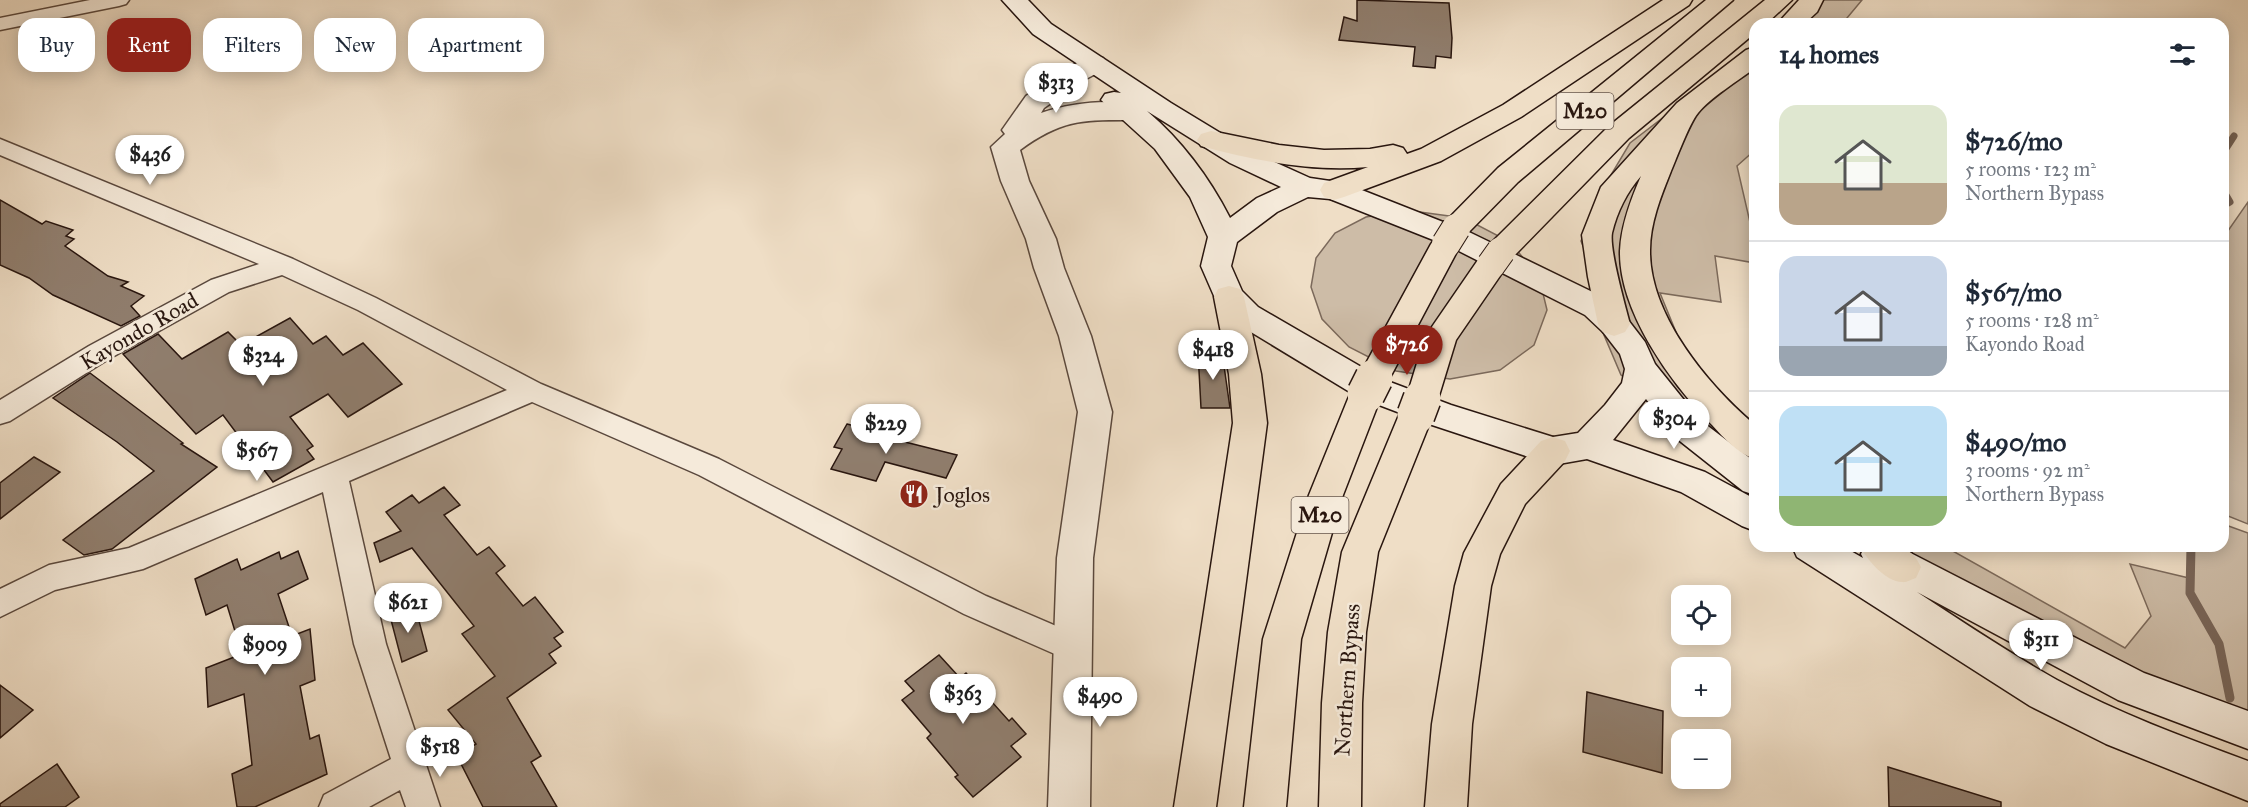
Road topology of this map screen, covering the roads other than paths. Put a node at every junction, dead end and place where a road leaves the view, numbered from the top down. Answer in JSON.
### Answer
{"nodes":[{"id":1,"x":119,"y":0,"type":"edge"},
{"id":2,"x":998,"y":0,"type":"edge"},
{"id":3,"x":1014,"y":0,"type":"edge"},
{"id":4,"x":1680,"y":0,"type":"edge"},
{"id":5,"x":1721,"y":0,"type":"edge"},
{"id":6,"x":1780,"y":0,"type":"edge"},
{"id":7,"x":1812,"y":0,"type":"edge"},
{"id":8,"x":1758,"y":18,"type":"edge"},
{"id":9,"x":1796,"y":18,"type":"edge"},
{"id":10,"x":1749,"y":25,"type":"edge"},
{"id":11,"x":0,"y":27,"type":"edge"},
{"id":12,"x":1749,"y":60,"type":"edge"},
{"id":13,"x":1085,"y":69,"type":"junction"},
{"id":14,"x":1686,"y":109,"type":"junction"},
{"id":15,"x":1133,"y":112,"type":"junction"},
{"id":16,"x":0,"y":125,"type":"edge"},
{"id":17,"x":1465,"y":137,"type":"junction"},
{"id":18,"x":1211,"y":140,"type":"junction"},
{"id":19,"x":1005,"y":147,"type":"junction"},
{"id":20,"x":8,"y":150,"type":"edge"},
{"id":21,"x":1320,"y":188,"type":"junction"},
{"id":22,"x":1223,"y":237,"type":"junction"},
{"id":23,"x":284,"y":264,"type":"junction"},
{"id":24,"x":1229,"y":297,"type":"junction"},
{"id":25,"x":1614,"y":324,"type":"junction"},
{"id":26,"x":1641,"y":369,"type":"junction"},
{"id":27,"x":532,"y":391,"type":"junction"},
{"id":28,"x":0,"y":413,"type":"edge"},
{"id":29,"x":1749,"y":440,"type":"edge"},
{"id":30,"x":1571,"y":448,"type":"junction"},
{"id":31,"x":334,"y":475,"type":"junction"},
{"id":32,"x":1749,"y":476,"type":"edge"},
{"id":33,"x":1749,"y":513,"type":"edge"},
{"id":34,"x":1845,"y":552,"type":"edge"},
{"id":35,"x":1874,"y":557,"type":"edge"},
{"id":36,"x":0,"y":604,"type":"edge"},
{"id":37,"x":1073,"y":648,"type":"junction"},
{"id":38,"x":2248,"y":730,"type":"edge"},
{"id":39,"x":409,"y":767,"type":"junction"},
{"id":40,"x":2248,"y":781,"type":"edge"},
{"id":41,"x":336,"y":807,"type":"edge"},
{"id":42,"x":423,"y":807,"type":"edge"},
{"id":43,"x":1069,"y":807,"type":"edge"},
{"id":44,"x":1195,"y":807,"type":"edge"},
{"id":45,"x":1265,"y":807,"type":"edge"},
{"id":46,"x":1340,"y":807,"type":"edge"},
{"id":47,"x":1446,"y":807,"type":"edge"}],
"edges":[{"from":1,"to":11,"type":"street"},
{"from":2,"to":13,"type":"main road"},
{"from":3,"to":13,"type":"main road"},
{"from":4,"to":17,"type":"highway"},
{"from":5,"to":45,"type":"highway","number":"M20"},
{"from":6,"to":8,"type":"highway","name":"Northern Bypass","number":"M20"},
{"from":7,"to":9,"type":"highway"},
{"from":10,"to":46,"type":"highway","name":"Northern Bypass","number":"M20"},
{"from":12,"to":14,"type":"highway"},
{"from":13,"to":15,"type":"main road"},
{"from":13,"to":18,"type":"main road"},
{"from":13,"to":19,"type":"main road"},
{"from":14,"to":25,"type":"highway"},
{"from":14,"to":29,"type":"highway"},
{"from":15,"to":19,"type":"main road"},
{"from":15,"to":22,"type":"main road"},
{"from":16,"to":20,"type":"street"},
{"from":17,"to":18,"type":"highway"},
{"from":17,"to":21,"type":"highway"},
{"from":18,"to":21,"type":"main road"},
{"from":19,"to":37,"type":"main road"},
{"from":20,"to":23,"type":"street"},
{"from":21,"to":22,"type":"main road"},
{"from":21,"to":25,"type":"main road"},
{"from":22,"to":24,"type":"main road"},
{"from":23,"to":27,"type":"street"},
{"from":23,"to":28,"type":"street","name":"Kayondo Road"},
{"from":24,"to":30,"type":"main road"},
{"from":24,"to":44,"type":"highway"},
{"from":25,"to":26,"type":"main road"},
{"from":26,"to":30,"type":"main road"},
{"from":26,"to":32,"type":"main road"},
{"from":27,"to":31,"type":"street"},
{"from":27,"to":37,"type":"street"},
{"from":30,"to":33,"type":"main road"},
{"from":30,"to":47,"type":"highway"},
{"from":31,"to":36,"type":"street"},
{"from":31,"to":39,"type":"street"},
{"from":34,"to":35,"type":"main road"},
{"from":35,"to":38,"type":"main road"},
{"from":35,"to":40,"type":"main road"},
{"from":37,"to":43,"type":"main road"},
{"from":39,"to":41,"type":"street"},
{"from":39,"to":42,"type":"street"}]}
